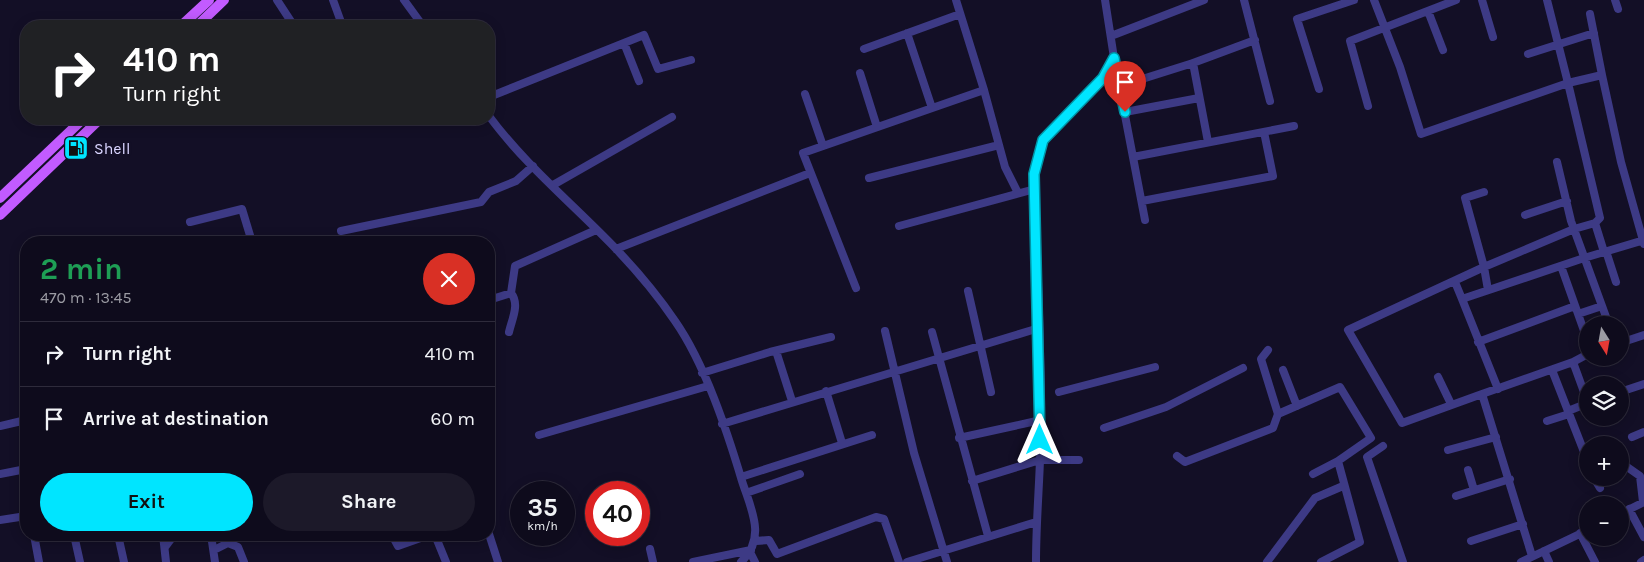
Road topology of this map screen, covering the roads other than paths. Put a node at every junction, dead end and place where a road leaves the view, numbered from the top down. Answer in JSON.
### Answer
{"nodes":[{"id":1,"x":209,"y":0,"type":"edge"},
{"id":2,"x":224,"y":0,"type":"edge"},
{"id":3,"x":277,"y":0,"type":"edge"},
{"id":4,"x":333,"y":0,"type":"edge"},
{"id":5,"x":404,"y":0,"type":"edge"},
{"id":6,"x":956,"y":0,"type":"edge"},
{"id":7,"x":1105,"y":0,"type":"edge"},
{"id":8,"x":1204,"y":0,"type":"edge"},
{"id":9,"x":1244,"y":0,"type":"edge"},
{"id":10,"x":1354,"y":0,"type":"edge"},
{"id":11,"x":1374,"y":0,"type":"edge"},
{"id":12,"x":1456,"y":0,"type":"edge"},
{"id":13,"x":1482,"y":0,"type":"edge"},
{"id":14,"x":1547,"y":0,"type":"edge"},
{"id":15,"x":1615,"y":0,"type":"edge"},
{"id":16,"x":1618,"y":9,"type":"dead end"},
{"id":17,"x":1428,"y":11,"type":"junction"},
{"id":18,"x":960,"y":14,"type":"junction"},
{"id":19,"x":1590,"y":14,"type":"dead end"},
{"id":20,"x":187,"y":20,"type":"edge"},
{"id":21,"x":203,"y":20,"type":"edge"},
{"id":22,"x":290,"y":20,"type":"edge"},
{"id":23,"x":340,"y":20,"type":"edge"},
{"id":24,"x":419,"y":20,"type":"edge"},
{"id":25,"x":1384,"y":26,"type":"junction"},
{"id":26,"x":907,"y":33,"type":"junction"},
{"id":27,"x":1594,"y":33,"type":"junction"},
{"id":28,"x":1111,"y":36,"type":"junction"},
{"id":29,"x":1493,"y":37,"type":"dead end"},
{"id":30,"x":1255,"y":40,"type":"junction"},
{"id":31,"x":624,"y":43,"type":"junction"},
{"id":32,"x":1558,"y":45,"type":"junction"},
{"id":33,"x":864,"y":48,"type":"dead end"},
{"id":34,"x":1444,"y":50,"type":"dead end"},
{"id":35,"x":1528,"y":54,"type":"dead end"},
{"id":36,"x":1114,"y":58,"type":"junction"},
{"id":37,"x":691,"y":60,"type":"dead end"},
{"id":38,"x":1193,"y":63,"type":"junction"},
{"id":39,"x":860,"y":73,"type":"dead end"},
{"id":40,"x":1602,"y":75,"type":"junction"},
{"id":41,"x":639,"y":80,"type":"dead end"},
{"id":42,"x":1568,"y":83,"type":"junction"},
{"id":43,"x":1120,"y":86,"type":"junction"},
{"id":44,"x":1319,"y":89,"type":"dead end"},
{"id":45,"x":984,"y":90,"type":"junction"},
{"id":46,"x":805,"y":94,"type":"dead end"},
{"id":47,"x":495,"y":95,"type":"edge"},
{"id":48,"x":1199,"y":98,"type":"junction"},
{"id":49,"x":1270,"y":101,"type":"dead end"},
{"id":50,"x":1368,"y":106,"type":"dead end"},
{"id":51,"x":932,"y":108,"type":"junction"},
{"id":52,"x":1125,"y":112,"type":"junction"},
{"id":53,"x":672,"y":117,"type":"dead end"},
{"id":54,"x":495,"y":123,"type":"edge"},
{"id":55,"x":77,"y":125,"type":"edge"},
{"id":56,"x":94,"y":125,"type":"edge"},
{"id":57,"x":1294,"y":126,"type":"dead end"},
{"id":58,"x":877,"y":127,"type":"junction"},
{"id":59,"x":1264,"y":132,"type":"junction"},
{"id":60,"x":1208,"y":142,"type":"junction"},
{"id":61,"x":999,"y":145,"type":"junction"},
{"id":62,"x":823,"y":146,"type":"junction"},
{"id":63,"x":1134,"y":157,"type":"junction"},
{"id":64,"x":1557,"y":162,"type":"dead end"},
{"id":65,"x":533,"y":166,"type":"junction"},
{"id":66,"x":810,"y":173,"type":"junction"},
{"id":67,"x":869,"y":178,"type":"dead end"},
{"id":68,"x":552,"y":185,"type":"junction"},
{"id":69,"x":1035,"y":189,"type":"junction"},
{"id":70,"x":1484,"y":192,"type":"dead end"},
{"id":71,"x":1018,"y":193,"type":"junction"},
{"id":72,"x":0,"y":198,"type":"edge"},
{"id":73,"x":1142,"y":201,"type":"junction"},
{"id":74,"x":1567,"y":201,"type":"junction"},
{"id":75,"x":0,"y":215,"type":"edge"},
{"id":76,"x":1525,"y":215,"type":"dead end"},
{"id":77,"x":1144,"y":220,"type":"dead end"},
{"id":78,"x":190,"y":222,"type":"dead end"},
{"id":79,"x":1595,"y":223,"type":"junction"},
{"id":80,"x":899,"y":226,"type":"dead end"},
{"id":81,"x":1574,"y":229,"type":"junction"},
{"id":82,"x":596,"y":230,"type":"junction"},
{"id":83,"x":341,"y":231,"type":"dead end"},
{"id":84,"x":250,"y":236,"type":"edge"},
{"id":85,"x":1644,"y":242,"type":"edge"},
{"id":86,"x":616,"y":249,"type":"junction"},
{"id":87,"x":1605,"y":251,"type":"junction"},
{"id":88,"x":1584,"y":258,"type":"junction"},
{"id":89,"x":1561,"y":266,"type":"junction"},
{"id":90,"x":1484,"y":267,"type":"junction"},
{"id":91,"x":1455,"y":282,"type":"junction"},
{"id":92,"x":1616,"y":282,"type":"dead end"},
{"id":93,"x":856,"y":288,"type":"dead end"},
{"id":94,"x":1488,"y":290,"type":"junction"},
{"id":95,"x":968,"y":291,"type":"dead end"},
{"id":96,"x":511,"y":293,"type":"junction"},
{"id":97,"x":495,"y":298,"type":"edge"},
{"id":98,"x":1462,"y":299,"type":"junction"},
{"id":99,"x":1575,"y":306,"type":"junction"},
{"id":100,"x":1602,"y":306,"type":"junction"},
{"id":101,"x":1578,"y":314,"type":"joint"},
{"id":102,"x":1606,"y":316,"type":"edge"},
{"id":103,"x":1039,"y":328,"type":"junction"},
{"id":104,"x":885,"y":330,"type":"dead end"},
{"id":105,"x":509,"y":332,"type":"dead end"},
{"id":106,"x":932,"y":332,"type":"dead end"},
{"id":107,"x":1644,"y":335,"type":"edge"},
{"id":108,"x":831,"y":338,"type":"dead end"},
{"id":109,"x":1629,"y":339,"type":"edge"},
{"id":110,"x":1478,"y":342,"type":"junction"},
{"id":111,"x":981,"y":345,"type":"junction"},
{"id":112,"x":1268,"y":350,"type":"dead end"},
{"id":113,"x":776,"y":352,"type":"junction"},
{"id":114,"x":939,"y":358,"type":"junction"},
{"id":115,"x":1579,"y":359,"type":"edge"},
{"id":116,"x":1573,"y":362,"type":"junction"},
{"id":117,"x":1155,"y":367,"type":"dead end"},
{"id":118,"x":1243,"y":368,"type":"dead end"},
{"id":119,"x":895,"y":370,"type":"junction"},
{"id":120,"x":1284,"y":370,"type":"dead end"},
{"id":121,"x":1552,"y":370,"type":"junction"},
{"id":122,"x":702,"y":373,"type":"junction"},
{"id":123,"x":1438,"y":377,"type":"dead end"},
{"id":124,"x":1579,"y":378,"type":"edge"},
{"id":125,"x":1644,"y":384,"type":"edge"},
{"id":126,"x":708,"y":386,"type":"junction"},
{"id":127,"x":1498,"y":388,"type":"junction"},
{"id":128,"x":1629,"y":389,"type":"edge"},
{"id":129,"x":826,"y":391,"type":"junction"},
{"id":130,"x":991,"y":392,"type":"dead end"},
{"id":131,"x":1059,"y":392,"type":"dead end"},
{"id":132,"x":1482,"y":394,"type":"junction"},
{"id":133,"x":792,"y":401,"type":"junction"},
{"id":134,"x":1451,"y":404,"type":"junction"},
{"id":135,"x":1297,"y":406,"type":"junction"},
{"id":136,"x":1579,"y":408,"type":"edge"},
{"id":137,"x":1569,"y":413,"type":"junction"},
{"id":138,"x":1278,"y":414,"type":"junction"},
{"id":139,"x":1041,"y":420,"type":"junction"},
{"id":140,"x":20,"y":421,"type":"edge"},
{"id":141,"x":1547,"y":421,"type":"dead end"},
{"id":142,"x":722,"y":424,"type":"junction"},
{"id":143,"x":0,"y":426,"type":"edge"},
{"id":144,"x":1104,"y":428,"type":"dead end"},
{"id":145,"x":1644,"y":432,"type":"edge"},
{"id":146,"x":539,"y":435,"type":"dead end"},
{"id":147,"x":872,"y":435,"type":"dead end"},
{"id":148,"x":1496,"y":437,"type":"junction"},
{"id":149,"x":1632,"y":437,"type":"dead end"},
{"id":150,"x":959,"y":438,"type":"junction"},
{"id":151,"x":1579,"y":439,"type":"edge"},
{"id":152,"x":842,"y":443,"type":"junction"},
{"id":153,"x":1383,"y":446,"type":"dead end"},
{"id":154,"x":1448,"y":450,"type":"dead end"},
{"id":155,"x":1177,"y":456,"type":"dead end"},
{"id":156,"x":1040,"y":460,"type":"junction"},
{"id":157,"x":1079,"y":460,"type":"dead end"},
{"id":158,"x":1338,"y":461,"type":"junction"},
{"id":159,"x":1629,"y":468,"type":"edge"},
{"id":160,"x":20,"y":470,"type":"edge"},
{"id":161,"x":1468,"y":470,"type":"dead end"},
{"id":162,"x":0,"y":474,"type":"edge"},
{"id":163,"x":800,"y":474,"type":"dead end"},
{"id":164,"x":1313,"y":474,"type":"dead end"},
{"id":165,"x":741,"y":477,"type":"junction"},
{"id":166,"x":1510,"y":479,"type":"junction"},
{"id":167,"x":972,"y":481,"type":"junction"},
{"id":168,"x":1343,"y":486,"type":"junction"},
{"id":169,"x":1474,"y":490,"type":"junction"},
{"id":170,"x":746,"y":493,"type":"junction"},
{"id":171,"x":1456,"y":496,"type":"dead end"},
{"id":172,"x":1643,"y":502,"type":"edge"},
{"id":173,"x":1630,"y":509,"type":"joint"},
{"id":174,"x":20,"y":517,"type":"edge"},
{"id":175,"x":0,"y":520,"type":"edge"},
{"id":176,"x":1036,"y":522,"type":"junction"},
{"id":177,"x":1523,"y":524,"type":"junction"},
{"id":178,"x":1579,"y":534,"type":"edge"},
{"id":179,"x":988,"y":536,"type":"junction"},
{"id":180,"x":1644,"y":537,"type":"edge"},
{"id":181,"x":35,"y":541,"type":"edge"},
{"id":182,"x":75,"y":541,"type":"edge"},
{"id":183,"x":119,"y":541,"type":"edge"},
{"id":184,"x":164,"y":541,"type":"edge"},
{"id":185,"x":170,"y":541,"type":"edge"},
{"id":186,"x":212,"y":541,"type":"edge"},
{"id":187,"x":395,"y":541,"type":"edge"},
{"id":188,"x":412,"y":541,"type":"edge"},
{"id":189,"x":438,"y":541,"type":"edge"},
{"id":190,"x":491,"y":541,"type":"edge"},
{"id":191,"x":756,"y":541,"type":"junction"},
{"id":192,"x":1471,"y":541,"type":"dead end"},
{"id":193,"x":1590,"y":546,"type":"edge"},
{"id":194,"x":165,"y":548,"type":"junction"},
{"id":195,"x":650,"y":549,"type":"dead end"},
{"id":196,"x":214,"y":550,"type":"junction"},
{"id":197,"x":750,"y":551,"type":"junction"},
{"id":198,"x":1544,"y":551,"type":"junction"},
{"id":199,"x":943,"y":552,"type":"junction"},
{"id":200,"x":1532,"y":556,"type":"junction"},
{"id":201,"x":39,"y":562,"type":"edge"},
{"id":202,"x":80,"y":562,"type":"edge"},
{"id":203,"x":124,"y":562,"type":"edge"},
{"id":204,"x":166,"y":562,"type":"edge"},
{"id":205,"x":215,"y":562,"type":"edge"},
{"id":206,"x":244,"y":562,"type":"edge"},
{"id":207,"x":446,"y":562,"type":"edge"},
{"id":208,"x":498,"y":562,"type":"edge"},
{"id":209,"x":653,"y":562,"type":"edge"},
{"id":210,"x":693,"y":562,"type":"edge"},
{"id":211,"x":742,"y":562,"type":"edge"},
{"id":212,"x":755,"y":562,"type":"edge"},
{"id":213,"x":899,"y":562,"type":"edge"},
{"id":214,"x":907,"y":562,"type":"edge"},
{"id":215,"x":947,"y":562,"type":"edge"},
{"id":216,"x":1036,"y":562,"type":"edge"},
{"id":217,"x":1267,"y":562,"type":"edge"},
{"id":218,"x":1321,"y":562,"type":"edge"},
{"id":219,"x":1403,"y":562,"type":"edge"},
{"id":220,"x":1520,"y":562,"type":"edge"},
{"id":221,"x":1550,"y":562,"type":"edge"},
{"id":222,"x":1596,"y":562,"type":"edge"}],
"edges":[{"from":1,"to":20,"type":"main road"},
{"from":2,"to":21,"type":"main road"},
{"from":3,"to":22,"type":"street"},
{"from":4,"to":23,"type":"street"},
{"from":5,"to":24,"type":"street"},
{"from":6,"to":18,"type":"street"},
{"from":7,"to":28,"type":"street"},
{"from":8,"to":28,"type":"street"},
{"from":9,"to":30,"type":"street"},
{"from":10,"to":44,"type":"street"},
{"from":11,"to":25,"type":"street"},
{"from":12,"to":17,"type":"street"},
{"from":13,"to":29,"type":"street"},
{"from":14,"to":32,"type":"street"},
{"from":15,"to":16,"type":"street"},
{"from":17,"to":25,"type":"street"},
{"from":17,"to":34,"type":"street"},
{"from":18,"to":26,"type":"street"},
{"from":18,"to":45,"type":"street"},
{"from":19,"to":27,"type":"street"},
{"from":25,"to":42,"type":"street"},
{"from":25,"to":50,"type":"street"},
{"from":26,"to":33,"type":"street"},
{"from":26,"to":51,"type":"street"},
{"from":27,"to":32,"type":"street"},
{"from":27,"to":40,"type":"street"},
{"from":28,"to":36,"type":"street"},
{"from":30,"to":38,"type":"street"},
{"from":30,"to":49,"type":"street"},
{"from":31,"to":37,"type":"street"},
{"from":31,"to":41,"type":"street"},
{"from":31,"to":47,"type":"street"},
{"from":32,"to":35,"type":"street"},
{"from":32,"to":42,"type":"street"},
{"from":36,"to":43,"type":"street"},
{"from":36,"to":69,"type":"street"},
{"from":38,"to":43,"type":"street"},
{"from":38,"to":48,"type":"street"},
{"from":39,"to":58,"type":"street"},
{"from":40,"to":42,"type":"street"},
{"from":40,"to":85,"type":"street"},
{"from":42,"to":79,"type":"street"},
{"from":43,"to":52,"type":"street"},
{"from":45,"to":51,"type":"street"},
{"from":45,"to":61,"type":"street"},
{"from":46,"to":62,"type":"street"},
{"from":48,"to":52,"type":"street"},
{"from":48,"to":60,"type":"street"},
{"from":51,"to":58,"type":"street"},
{"from":52,"to":63,"type":"street"},
{"from":53,"to":68,"type":"street"},
{"from":54,"to":65,"type":"street"},
{"from":55,"to":72,"type":"main road"},
{"from":56,"to":75,"type":"main road"},
{"from":57,"to":59,"type":"street"},
{"from":58,"to":62,"type":"street"},
{"from":59,"to":60,"type":"street"},
{"from":59,"to":73,"type":"street"},
{"from":60,"to":63,"type":"street"},
{"from":61,"to":67,"type":"street"},
{"from":61,"to":71,"type":"street"},
{"from":62,"to":66,"type":"street"},
{"from":63,"to":73,"type":"street"},
{"from":64,"to":74,"type":"street"},
{"from":65,"to":68,"type":"street"},
{"from":65,"to":83,"type":"street"},
{"from":66,"to":86,"type":"street"},
{"from":66,"to":93,"type":"street"},
{"from":68,"to":82,"type":"street"},
{"from":69,"to":71,"type":"street"},
{"from":69,"to":103,"type":"street"},
{"from":70,"to":90,"type":"street"},
{"from":71,"to":80,"type":"street"},
{"from":73,"to":77,"type":"street"},
{"from":74,"to":76,"type":"street"},
{"from":74,"to":81,"type":"street"},
{"from":78,"to":84,"type":"street"},
{"from":79,"to":81,"type":"street"},
{"from":79,"to":87,"type":"street"},
{"from":81,"to":88,"type":"street"},
{"from":81,"to":90,"type":"street"},
{"from":82,"to":86,"type":"street"},
{"from":82,"to":96,"type":"street"},
{"from":85,"to":87,"type":"street"},
{"from":86,"to":122,"type":"street"},
{"from":87,"to":88,"type":"street"},
{"from":87,"to":92,"type":"street"},
{"from":88,"to":89,"type":"street"},
{"from":88,"to":100,"type":"street"},
{"from":89,"to":94,"type":"street"},
{"from":89,"to":99,"type":"street"},
{"from":90,"to":91,"type":"street"},
{"from":90,"to":94,"type":"street"},
{"from":91,"to":98,"type":"street"},
{"from":91,"to":134,"type":"street"},
{"from":94,"to":98,"type":"street"},
{"from":95,"to":111,"type":"street"},
{"from":96,"to":97,"type":"street"},
{"from":96,"to":105,"type":"street"},
{"from":98,"to":110,"type":"street"},
{"from":99,"to":101,"type":"street"},
{"from":99,"to":110,"type":"street"},
{"from":100,"to":101,"type":"street"},
{"from":100,"to":102,"type":"street"},
{"from":103,"to":111,"type":"street"},
{"from":103,"to":139,"type":"street"},
{"from":104,"to":119,"type":"street"},
{"from":106,"to":114,"type":"street"},
{"from":107,"to":109,"type":"street"},
{"from":108,"to":113,"type":"street"},
{"from":110,"to":127,"type":"street"},
{"from":111,"to":114,"type":"street"},
{"from":111,"to":130,"type":"street"},
{"from":112,"to":138,"type":"street"},
{"from":113,"to":122,"type":"street"},
{"from":113,"to":133,"type":"street"},
{"from":114,"to":119,"type":"street"},
{"from":114,"to":150,"type":"street"},
{"from":115,"to":116,"type":"street"},
{"from":116,"to":121,"type":"street"},
{"from":116,"to":124,"type":"street"},
{"from":117,"to":131,"type":"street"},
{"from":118,"to":144,"type":"street"},
{"from":119,"to":129,"type":"street"},
{"from":119,"to":199,"type":"street"},
{"from":120,"to":135,"type":"street"},
{"from":121,"to":127,"type":"street"},
{"from":121,"to":137,"type":"street"},
{"from":122,"to":126,"type":"street"},
{"from":123,"to":134,"type":"street"},
{"from":125,"to":128,"type":"street"},
{"from":126,"to":142,"type":"street"},
{"from":126,"to":146,"type":"street"},
{"from":127,"to":132,"type":"street"},
{"from":129,"to":133,"type":"street"},
{"from":129,"to":152,"type":"street"},
{"from":132,"to":134,"type":"street"},
{"from":132,"to":148,"type":"street"},
{"from":133,"to":142,"type":"street"},
{"from":135,"to":138,"type":"street"},
{"from":135,"to":158,"type":"street"},
{"from":136,"to":137,"type":"street"},
{"from":137,"to":141,"type":"street"},
{"from":137,"to":151,"type":"street"},
{"from":138,"to":155,"type":"street"},
{"from":139,"to":150,"type":"street"},
{"from":139,"to":156,"type":"street"},
{"from":140,"to":143,"type":"street"},
{"from":142,"to":165,"type":"street"},
{"from":145,"to":149,"type":"street"},
{"from":147,"to":152,"type":"street"},
{"from":148,"to":154,"type":"street"},
{"from":148,"to":166,"type":"street"},
{"from":150,"to":167,"type":"street"},
{"from":152,"to":165,"type":"street"},
{"from":153,"to":219,"type":"street"},
{"from":156,"to":157,"type":"street"},
{"from":156,"to":167,"type":"street"},
{"from":156,"to":176,"type":"street"},
{"from":158,"to":164,"type":"street"},
{"from":158,"to":168,"type":"street"},
{"from":159,"to":172,"type":"street"},
{"from":160,"to":162,"type":"street"},
{"from":161,"to":169,"type":"street"},
{"from":163,"to":170,"type":"street"},
{"from":165,"to":170,"type":"street"},
{"from":166,"to":169,"type":"street"},
{"from":166,"to":177,"type":"street"},
{"from":167,"to":179,"type":"street"},
{"from":168,"to":217,"type":"street"},
{"from":168,"to":218,"type":"street"},
{"from":169,"to":171,"type":"street"},
{"from":170,"to":191,"type":"street"},
{"from":172,"to":173,"type":"street"},
{"from":173,"to":180,"type":"street"},
{"from":174,"to":175,"type":"street"},
{"from":176,"to":179,"type":"street"},
{"from":176,"to":216,"type":"street"},
{"from":177,"to":192,"type":"street"},
{"from":177,"to":200,"type":"street"},
{"from":178,"to":198,"type":"street"},
{"from":179,"to":199,"type":"street"},
{"from":181,"to":201,"type":"street"},
{"from":182,"to":202,"type":"street"},
{"from":183,"to":203,"type":"street"},
{"from":184,"to":194,"type":"street"},
{"from":185,"to":194,"type":"street"},
{"from":186,"to":196,"type":"street"},
{"from":187,"to":188,"type":"street"},
{"from":189,"to":207,"type":"street"},
{"from":190,"to":208,"type":"street"},
{"from":191,"to":197,"type":"street"},
{"from":191,"to":213,"type":"street"},
{"from":193,"to":222,"type":"street"},
{"from":194,"to":204,"type":"street"},
{"from":195,"to":209,"type":"street"},
{"from":196,"to":205,"type":"street"},
{"from":196,"to":206,"type":"street"},
{"from":197,"to":210,"type":"street"},
{"from":197,"to":211,"type":"street"},
{"from":197,"to":212,"type":"street"},
{"from":198,"to":200,"type":"street"},
{"from":198,"to":221,"type":"street"},
{"from":199,"to":214,"type":"street"},
{"from":199,"to":215,"type":"street"},
{"from":200,"to":220,"type":"street"}]}
